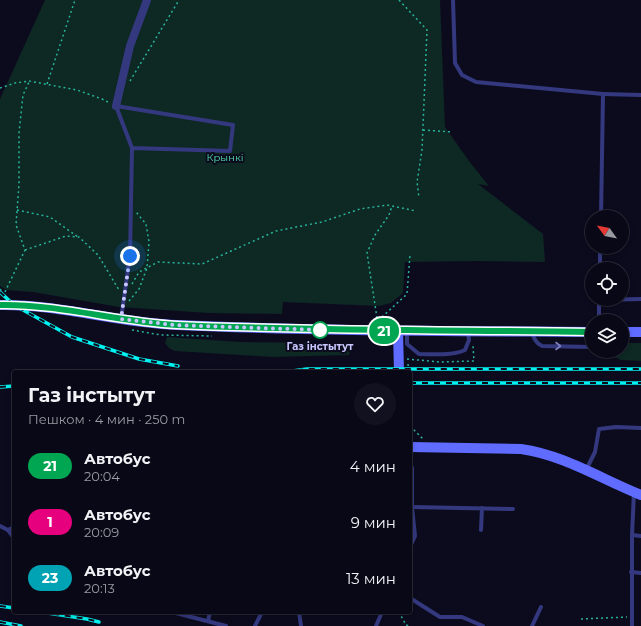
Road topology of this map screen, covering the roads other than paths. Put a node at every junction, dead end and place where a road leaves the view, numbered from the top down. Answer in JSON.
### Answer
{"nodes":[{"id":1,"x":147,"y":0,"type":"edge"},
{"id":2,"x":453,"y":0,"type":"edge"},
{"id":3,"x":603,"y":94,"type":"junction"},
{"id":4,"x":641,"y":95,"type":"edge"},
{"id":5,"x":116,"y":106,"type":"junction"},
{"id":6,"x":132,"y":148,"type":"junction"},
{"id":7,"x":601,"y":210,"type":"edge"},
{"id":8,"x":629,"y":299,"type":"edge"},
{"id":9,"x":641,"y":299,"type":"edge"},
{"id":10,"x":0,"y":305,"type":"edge"},
{"id":11,"x":122,"y":314,"type":"junction"},
{"id":12,"x":402,"y":331,"type":"junction"},
{"id":13,"x":468,"y":331,"type":"junction"},
{"id":14,"x":533,"y":332,"type":"junction"},
{"id":15,"x":585,"y":332,"type":"edge"},
{"id":16,"x":629,"y":332,"type":"edge"},
{"id":17,"x":641,"y":332,"type":"edge"},
{"id":18,"x":585,"y":347,"type":"edge"},
{"id":19,"x":399,"y":370,"type":"edge"},
{"id":20,"x":641,"y":428,"type":"edge"},
{"id":21,"x":412,"y":448,"type":"edge"},
{"id":22,"x":412,"y":468,"type":"edge"},
{"id":23,"x":586,"y":470,"type":"junction"},
{"id":24,"x":638,"y":493,"type":"edge"},
{"id":25,"x":412,"y":506,"type":"junction"},
{"id":26,"x":482,"y":508,"type":"junction"},
{"id":27,"x":513,"y":509,"type":"dead end"},
{"id":28,"x":0,"y":526,"type":"edge"},
{"id":29,"x":12,"y":528,"type":"edge"},
{"id":30,"x":8,"y":530,"type":"junction"},
{"id":31,"x":481,"y":530,"type":"dead end"},
{"id":32,"x":12,"y":535,"type":"edge"},
{"id":33,"x":632,"y":535,"type":"junction"},
{"id":34,"x":641,"y":536,"type":"edge"},
{"id":35,"x":412,"y":542,"type":"edge"},
{"id":36,"x":631,"y":572,"type":"junction"},
{"id":37,"x":641,"y":574,"type":"edge"},
{"id":38,"x":412,"y":599,"type":"edge"},
{"id":39,"x":541,"y":607,"type":"dead end"},
{"id":40,"x":180,"y":614,"type":"edge"},
{"id":41,"x":210,"y":614,"type":"edge"},
{"id":42,"x":261,"y":614,"type":"edge"},
{"id":43,"x":299,"y":614,"type":"edge"},
{"id":44,"x":381,"y":614,"type":"edge"},
{"id":45,"x":208,"y":621,"type":"junction"},
{"id":46,"x":226,"y":626,"type":"edge"},
{"id":47,"x":255,"y":626,"type":"edge"},
{"id":48,"x":301,"y":626,"type":"edge"},
{"id":49,"x":376,"y":626,"type":"edge"},
{"id":50,"x":483,"y":626,"type":"edge"},
{"id":51,"x":532,"y":626,"type":"edge"},
{"id":52,"x":632,"y":626,"type":"edge"}],
"edges":[{"from":1,"to":5,"type":"street"},
{"from":2,"to":3,"type":"lane"},
{"from":3,"to":4,"type":"lane"},
{"from":3,"to":7,"type":"lane"},
{"from":5,"to":6,"type":"lane"},
{"from":5,"to":6,"type":"lane"},
{"from":6,"to":11,"type":"lane"},
{"from":8,"to":9,"type":"lane"},
{"from":10,"to":11,"type":"main road"},
{"from":11,"to":12,"type":"main road"},
{"from":12,"to":13,"type":"main road"},
{"from":12,"to":13,"type":"lane"},
{"from":12,"to":19,"type":"main road"},
{"from":13,"to":14,"type":"main road"},
{"from":14,"to":15,"type":"main road"},
{"from":14,"to":18,"type":"lane","one_way":true},
{"from":16,"to":17,"type":"main road"},
{"from":20,"to":23,"type":"lane"},
{"from":21,"to":23,"type":"main road"},
{"from":22,"to":25,"type":"lane"},
{"from":23,"to":24,"type":"main road"},
{"from":24,"to":33,"type":"lane"},
{"from":25,"to":26,"type":"lane"},
{"from":25,"to":35,"type":"lane"},
{"from":26,"to":27,"type":"lane"},
{"from":26,"to":31,"type":"lane"},
{"from":28,"to":30,"type":"lane"},
{"from":29,"to":30,"type":"lane"},
{"from":30,"to":32,"type":"lane"},
{"from":33,"to":34,"type":"lane"},
{"from":33,"to":36,"type":"lane"},
{"from":36,"to":37,"type":"lane"},
{"from":36,"to":52,"type":"lane"},
{"from":38,"to":50,"type":"lane"},
{"from":39,"to":51,"type":"lane"},
{"from":40,"to":45,"type":"lane"},
{"from":41,"to":45,"type":"lane"},
{"from":42,"to":47,"type":"lane"},
{"from":43,"to":48,"type":"lane"},
{"from":44,"to":49,"type":"lane"},
{"from":45,"to":46,"type":"lane"}]}
